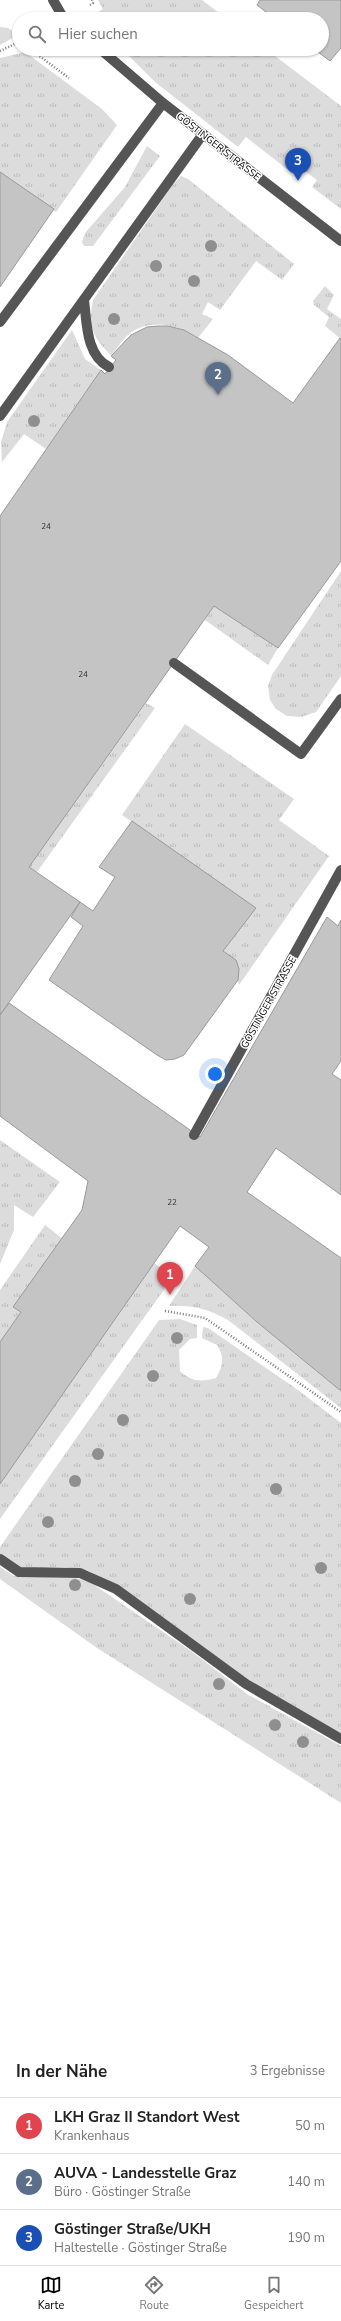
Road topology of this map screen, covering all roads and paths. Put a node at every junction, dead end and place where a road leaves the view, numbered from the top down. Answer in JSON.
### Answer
{"nodes":[{"id":1,"x":53,"y":0,"type":"edge"},
{"id":2,"x":92,"y":0,"type":"edge"},
{"id":3,"x":90,"y":5,"type":"dead end"},
{"id":4,"x":60,"y":12,"type":"edge"},
{"id":5,"x":12,"y":45,"type":"edge"},
{"id":6,"x":0,"y":51,"type":"edge"},
{"id":7,"x":39,"y":56,"type":"edge"},
{"id":8,"x":108,"y":56,"type":"edge"},
{"id":9,"x":69,"y":78,"type":"dead end"},
{"id":10,"x":163,"y":103,"type":"junction"},
{"id":11,"x":203,"y":134,"type":"junction"},
{"id":12,"x":341,"y":241,"type":"edge"},
{"id":13,"x":84,"y":300,"type":"junction"},
{"id":14,"x":0,"y":322,"type":"edge"},
{"id":15,"x":110,"y":367,"type":"dead end"},
{"id":16,"x":0,"y":416,"type":"edge"},
{"id":17,"x":174,"y":663,"type":"dead end"},
{"id":18,"x":341,"y":699,"type":"edge"},
{"id":19,"x":341,"y":870,"type":"edge"},
{"id":20,"x":194,"y":1135,"type":"dead end"},
{"id":21,"x":165,"y":1311,"type":"dead end"},
{"id":22,"x":341,"y":1412,"type":"edge"},
{"id":23,"x":0,"y":1559,"type":"edge"},
{"id":24,"x":341,"y":1739,"type":"edge"}],
"edges":[{"from":1,"to":4,"type":"street"},
{"from":2,"to":3,"type":"path"},
{"from":5,"to":6,"type":"path"},
{"from":7,"to":9,"type":"path"},
{"from":8,"to":10,"type":"street","name":"GÖSTINGER STRASSE"},
{"from":10,"to":11,"type":"street","name":"GÖSTINGER STRASSE"},
{"from":10,"to":14,"type":"street"},
{"from":11,"to":12,"type":"street","name":"GÖSTINGER STRASSE"},
{"from":11,"to":13,"type":"street"},
{"from":13,"to":15,"type":"street"},
{"from":13,"to":16,"type":"street"},
{"from":17,"to":18,"type":"street"},
{"from":19,"to":20,"type":"street","name":"GÖSTINGER STRASSE"},
{"from":21,"to":22,"type":"path"},
{"from":23,"to":24,"type":"street"}]}
